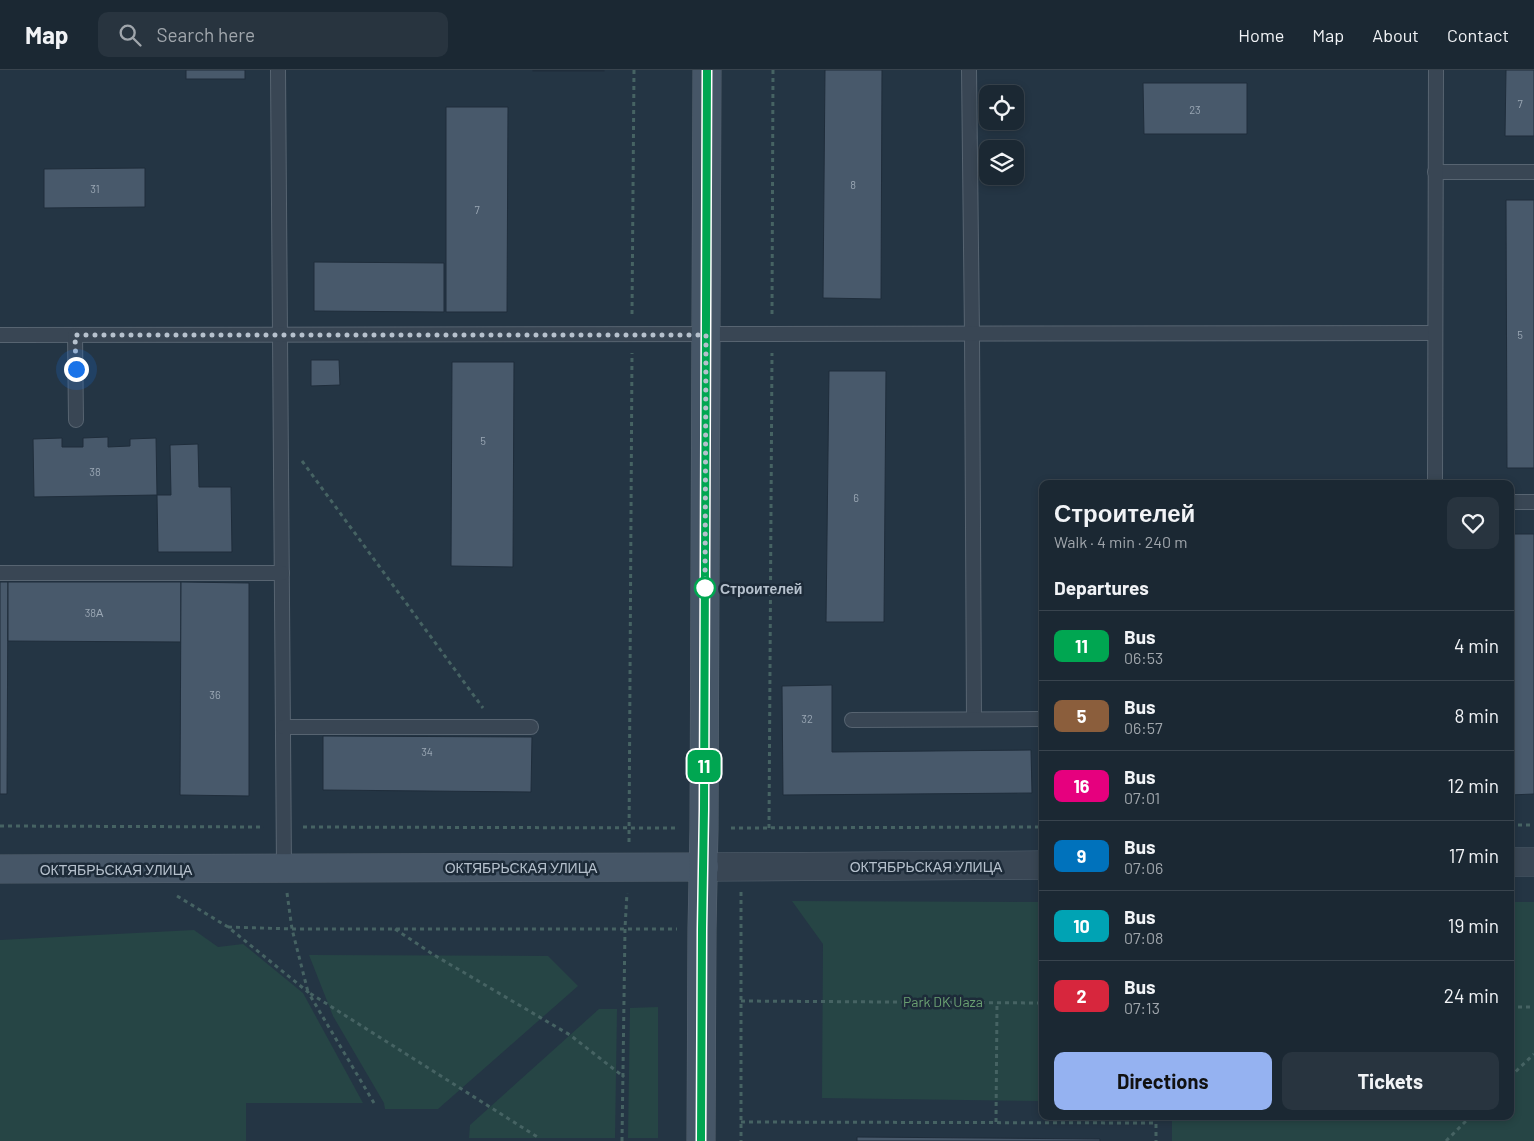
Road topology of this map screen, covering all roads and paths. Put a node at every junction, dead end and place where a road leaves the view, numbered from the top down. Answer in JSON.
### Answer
{"nodes":[{"id":1,"x":278,"y":70,"type":"edge"},
{"id":2,"x":634,"y":70,"type":"edge"},
{"id":3,"x":706,"y":70,"type":"edge"},
{"id":4,"x":773,"y":70,"type":"edge"},
{"id":5,"x":969,"y":70,"type":"edge"},
{"id":6,"x":1436,"y":70,"type":"edge"},
{"id":7,"x":1436,"y":172,"type":"junction"},
{"id":8,"x":1534,"y":172,"type":"edge"},
{"id":9,"x":1435,"y":334,"type":"junction"},
{"id":10,"x":0,"y":335,"type":"edge"},
{"id":11,"x":75,"y":335,"type":"junction"},
{"id":12,"x":280,"y":335,"type":"junction"},
{"id":13,"x":632,"y":335,"type":"junction"},
{"id":14,"x":706,"y":335,"type":"junction"},
{"id":15,"x":772,"y":335,"type":"junction"},
{"id":16,"x":972,"y":335,"type":"junction"},
{"id":17,"x":76,"y":420,"type":"dead end"},
{"id":18,"x":281,"y":432,"type":"junction"},
{"id":19,"x":1435,"y":480,"type":"edge"},
{"id":20,"x":1514,"y":502,"type":"edge"},
{"id":21,"x":1534,"y":502,"type":"edge"},
{"id":22,"x":0,"y":573,"type":"edge"},
{"id":23,"x":282,"y":573,"type":"junction"},
{"id":24,"x":1039,"y":719,"type":"edge"},
{"id":25,"x":852,"y":720,"type":"dead end"},
{"id":26,"x":974,"y":720,"type":"junction"},
{"id":27,"x":283,"y":727,"type":"junction"},
{"id":28,"x":496,"y":727,"type":"junction"},
{"id":29,"x":531,"y":727,"type":"dead end"},
{"id":30,"x":1514,"y":825,"type":"edge"},
{"id":31,"x":1534,"y":825,"type":"edge"},
{"id":32,"x":0,"y":826,"type":"edge"},
{"id":33,"x":284,"y":827,"type":"junction"},
{"id":34,"x":1039,"y":827,"type":"edge"},
{"id":35,"x":704,"y":828,"type":"junction"},
{"id":36,"x":769,"y":828,"type":"junction"},
{"id":37,"x":629,"y":829,"type":"junction"},
{"id":38,"x":1514,"y":862,"type":"edge"},
{"id":39,"x":1534,"y":862,"type":"edge"},
{"id":40,"x":1039,"y":865,"type":"edge"},
{"id":41,"x":629,"y":867,"type":"junction"},
{"id":42,"x":704,"y":867,"type":"junction"},
{"id":43,"x":741,"y":867,"type":"junction"},
{"id":44,"x":284,"y":868,"type":"junction"},
{"id":45,"x":0,"y":869,"type":"edge"},
{"id":46,"x":173,"y":893,"type":"dead end"},
{"id":47,"x":228,"y":927,"type":"junction"},
{"id":48,"x":394,"y":928,"type":"junction"},
{"id":49,"x":625,"y":928,"type":"junction"},
{"id":50,"x":292,"y":929,"type":"junction"},
{"id":51,"x":702,"y":929,"type":"junction"},
{"id":52,"x":308,"y":992,"type":"junction"},
{"id":53,"x":741,"y":1001,"type":"junction"},
{"id":54,"x":998,"y":1003,"type":"junction"},
{"id":55,"x":1039,"y":1003,"type":"edge"},
{"id":56,"x":1514,"y":1007,"type":"edge"},
{"id":57,"x":1534,"y":1007,"type":"edge"},
{"id":58,"x":1534,"y":1054,"type":"edge"},
{"id":59,"x":1514,"y":1073,"type":"edge"},
{"id":60,"x":624,"y":1077,"type":"junction"},
{"id":61,"x":374,"y":1103,"type":"dead end"},
{"id":62,"x":1467,"y":1120,"type":"edge"},
{"id":63,"x":741,"y":1122,"type":"junction"},
{"id":64,"x":996,"y":1122,"type":"junction"},
{"id":65,"x":539,"y":1138,"type":"dead end"},
{"id":66,"x":622,"y":1141,"type":"edge"},
{"id":67,"x":701,"y":1141,"type":"edge"},
{"id":68,"x":741,"y":1141,"type":"edge"},
{"id":69,"x":1156,"y":1141,"type":"edge"},
{"id":70,"x":1446,"y":1141,"type":"edge"}],
"edges":[{"from":1,"to":12,"type":"lane"},
{"from":2,"to":13,"type":"path"},
{"from":3,"to":14,"type":"main road"},
{"from":4,"to":15,"type":"path"},
{"from":5,"to":16,"type":"lane"},
{"from":6,"to":7,"type":"lane"},
{"from":7,"to":8,"type":"lane"},
{"from":7,"to":9,"type":"lane"},
{"from":9,"to":16,"type":"lane"},
{"from":9,"to":19,"type":"lane"},
{"from":10,"to":11,"type":"lane"},
{"from":11,"to":12,"type":"lane"},
{"from":11,"to":17,"type":"lane"},
{"from":12,"to":13,"type":"lane"},
{"from":12,"to":18,"type":"lane"},
{"from":13,"to":14,"type":"lane"},
{"from":13,"to":37,"type":"path"},
{"from":14,"to":15,"type":"lane"},
{"from":14,"to":35,"type":"main road"},
{"from":15,"to":16,"type":"lane"},
{"from":15,"to":36,"type":"path"},
{"from":16,"to":26,"type":"lane"},
{"from":18,"to":23,"type":"lane"},
{"from":18,"to":28,"type":"path"},
{"from":20,"to":21,"type":"lane"},
{"from":22,"to":23,"type":"lane"},
{"from":23,"to":27,"type":"lane"},
{"from":24,"to":26,"type":"lane"},
{"from":25,"to":26,"type":"lane"},
{"from":27,"to":28,"type":"lane"},
{"from":27,"to":33,"type":"lane"},
{"from":28,"to":29,"type":"lane"},
{"from":30,"to":31,"type":"path"},
{"from":32,"to":33,"type":"path"},
{"from":33,"to":37,"type":"path"},
{"from":33,"to":44,"type":"lane"},
{"from":34,"to":36,"type":"path"},
{"from":35,"to":36,"type":"path"},
{"from":35,"to":37,"type":"path"},
{"from":35,"to":42,"type":"main road"},
{"from":37,"to":41,"type":"path"},
{"from":38,"to":39,"type":"street"},
{"from":40,"to":43,"type":"street","name":"ОКТЯБРЬСКАЯ УЛИЦА"},
{"from":41,"to":42,"type":"main road","name":"ОКТЯБРЬСКАЯ УЛИЦА"},
{"from":41,"to":44,"type":"main road","name":"ОКТЯБРЬСКАЯ УЛИЦА"},
{"from":41,"to":49,"type":"path"},
{"from":42,"to":43,"type":"street","name":"ОКТЯБРЬСКАЯ УЛИЦА"},
{"from":42,"to":51,"type":"main road"},
{"from":43,"to":53,"type":"path"},
{"from":44,"to":45,"type":"main road","name":"ОКТЯБРЬСКАЯ УЛИЦА"},
{"from":44,"to":50,"type":"path"},
{"from":46,"to":47,"type":"path"},
{"from":47,"to":50,"type":"path"},
{"from":47,"to":52,"type":"path"},
{"from":48,"to":49,"type":"path"},
{"from":48,"to":50,"type":"path"},
{"from":48,"to":60,"type":"path"},
{"from":49,"to":51,"type":"path"},
{"from":49,"to":60,"type":"path"},
{"from":50,"to":52,"type":"path"},
{"from":51,"to":67,"type":"main road"},
{"from":52,"to":61,"type":"path"},
{"from":52,"to":65,"type":"path"},
{"from":53,"to":54,"type":"path"},
{"from":53,"to":63,"type":"path"},
{"from":54,"to":55,"type":"path"},
{"from":54,"to":64,"type":"path"},
{"from":56,"to":57,"type":"path"},
{"from":58,"to":59,"type":"path"},
{"from":60,"to":66,"type":"path"},
{"from":62,"to":70,"type":"path"},
{"from":63,"to":64,"type":"path"},
{"from":63,"to":68,"type":"path"},
{"from":64,"to":69,"type":"path"}]}
